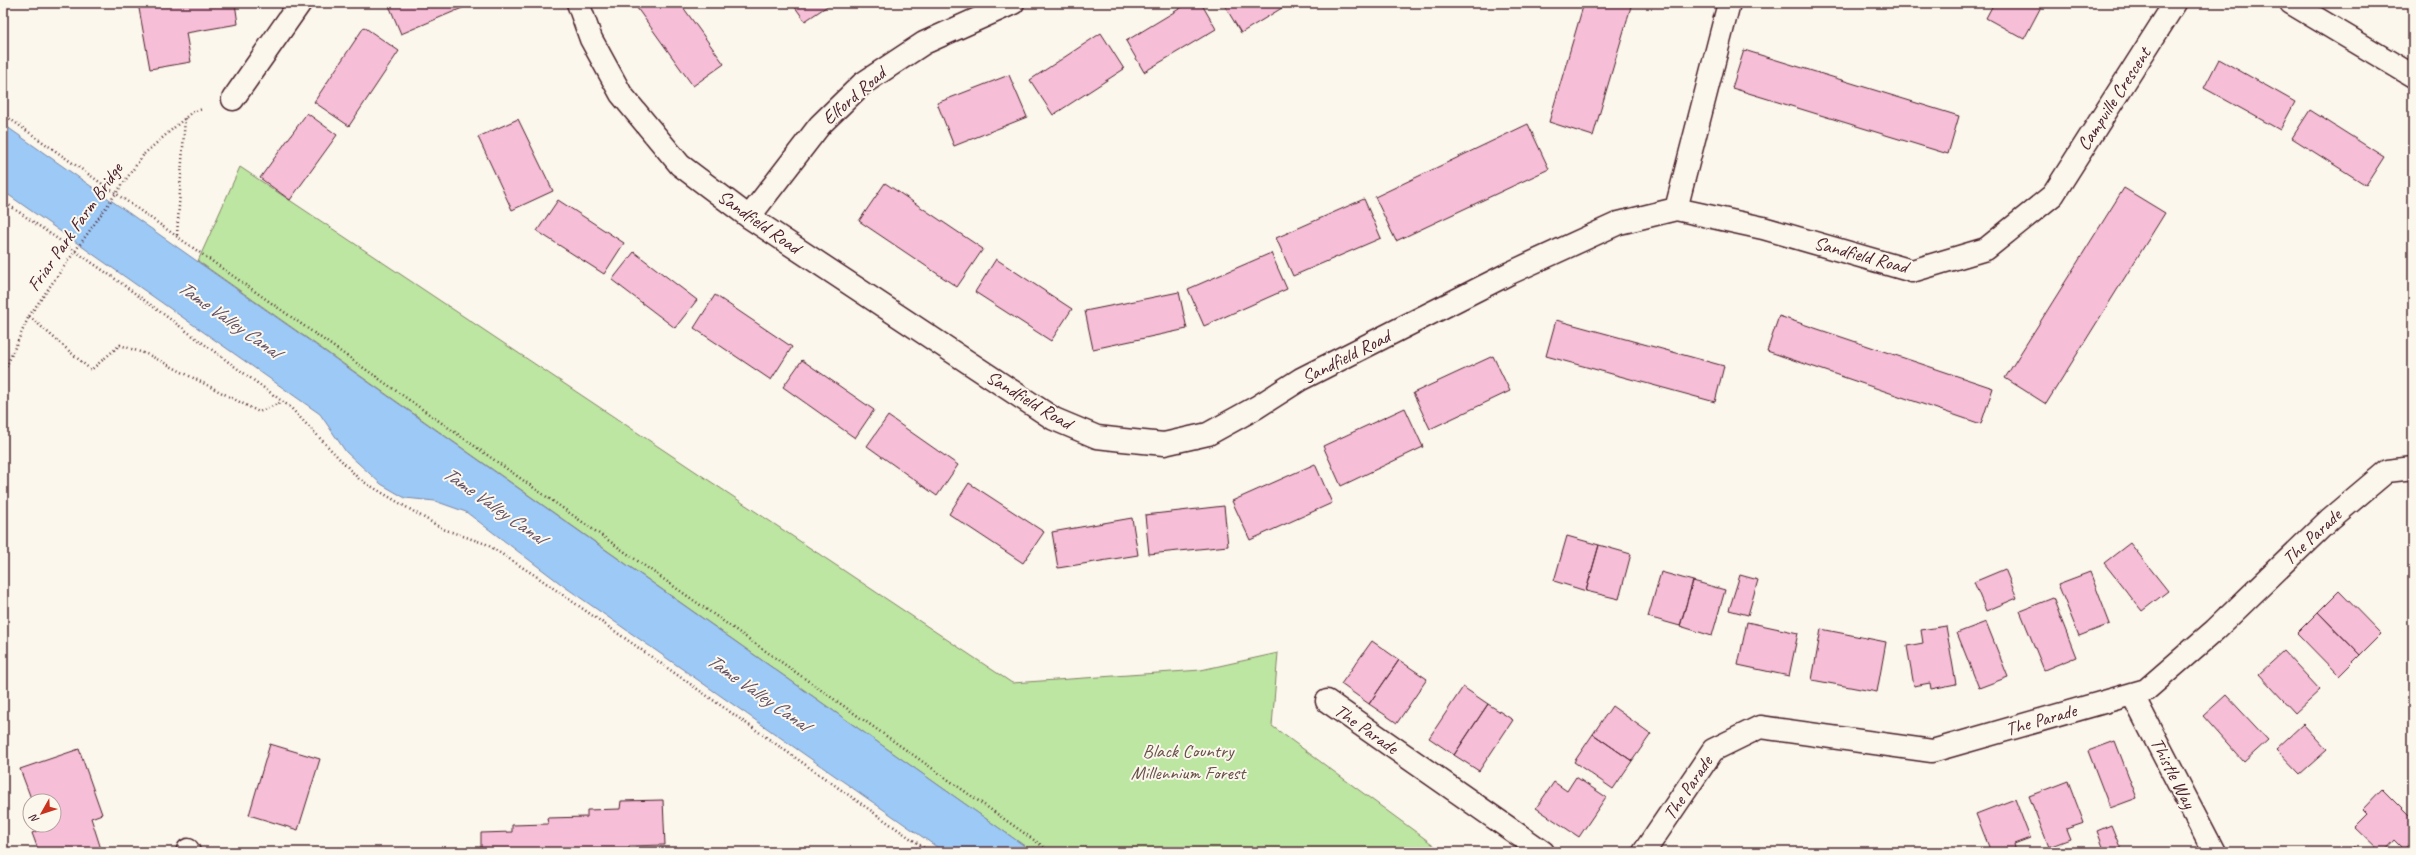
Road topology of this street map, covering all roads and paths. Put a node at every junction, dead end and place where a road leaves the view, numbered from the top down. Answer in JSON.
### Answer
{"nodes":[{"id":1,"x":300,"y":3,"type":"edge"},
{"id":2,"x":578,"y":3,"type":"edge"},
{"id":3,"x":1013,"y":3,"type":"edge"},
{"id":4,"x":1729,"y":3,"type":"edge"},
{"id":5,"x":2175,"y":3,"type":"edge"},
{"id":6,"x":2291,"y":3,"type":"edge"},
{"id":7,"x":2413,"y":76,"type":"edge"},
{"id":8,"x":233,"y":99,"type":"joint"},
{"id":9,"x":3,"y":114,"type":"edge"},
{"id":10,"x":186,"y":118,"type":"junction"},
{"id":11,"x":2053,"y":196,"type":"joint"},
{"id":12,"x":3,"y":201,"type":"edge"},
{"id":13,"x":1676,"y":209,"type":"junction"},
{"id":14,"x":748,"y":217,"type":"junction"},
{"id":15,"x":177,"y":236,"type":"junction"},
{"id":16,"x":29,"y":316,"type":"junction"},
{"id":17,"x":3,"y":374,"type":"edge"},
{"id":18,"x":282,"y":402,"type":"junction"},
{"id":19,"x":2413,"y":468,"type":"edge"},
{"id":20,"x":2132,"y":694,"type":"junction"},
{"id":21,"x":1327,"y":701,"type":"dead end"},
{"id":22,"x":930,"y":852,"type":"edge"},
{"id":23,"x":1051,"y":852,"type":"edge"},
{"id":24,"x":1543,"y":852,"type":"edge"},
{"id":25,"x":1644,"y":852,"type":"edge"},
{"id":26,"x":2214,"y":852,"type":"edge"}],
"edges":[{"from":1,"to":8,"type":"street"},
{"from":2,"to":14,"type":"street","name":"Sandfield Road"},
{"from":3,"to":14,"type":"street","name":"Elford Road"},
{"from":4,"to":13,"type":"street"},
{"from":5,"to":11,"type":"street","name":"Campville Crescent"},
{"from":6,"to":7,"type":"street"},
{"from":8,"to":10,"type":"path","name":"Friar Park Farm Bridge"},
{"from":9,"to":15,"type":"path"},
{"from":10,"to":15,"type":"path"},
{"from":10,"to":16,"type":"path","name":"Friar Park Farm Bridge","bridge":true},
{"from":11,"to":13,"type":"street","name":"Sandfield Road"},
{"from":12,"to":18,"type":"path"},
{"from":13,"to":14,"type":"street","name":"Sandfield Road"},
{"from":15,"to":23,"type":"path"},
{"from":16,"to":17,"type":"path","name":"Friar Park Farm Bridge"},
{"from":16,"to":18,"type":"path"},
{"from":18,"to":22,"type":"path"},
{"from":19,"to":20,"type":"street","name":"The Parade"},
{"from":20,"to":25,"type":"street","name":"The Parade"},
{"from":20,"to":26,"type":"street","name":"Thistle Way"},
{"from":21,"to":24,"type":"street","name":"The Parade"}]}
